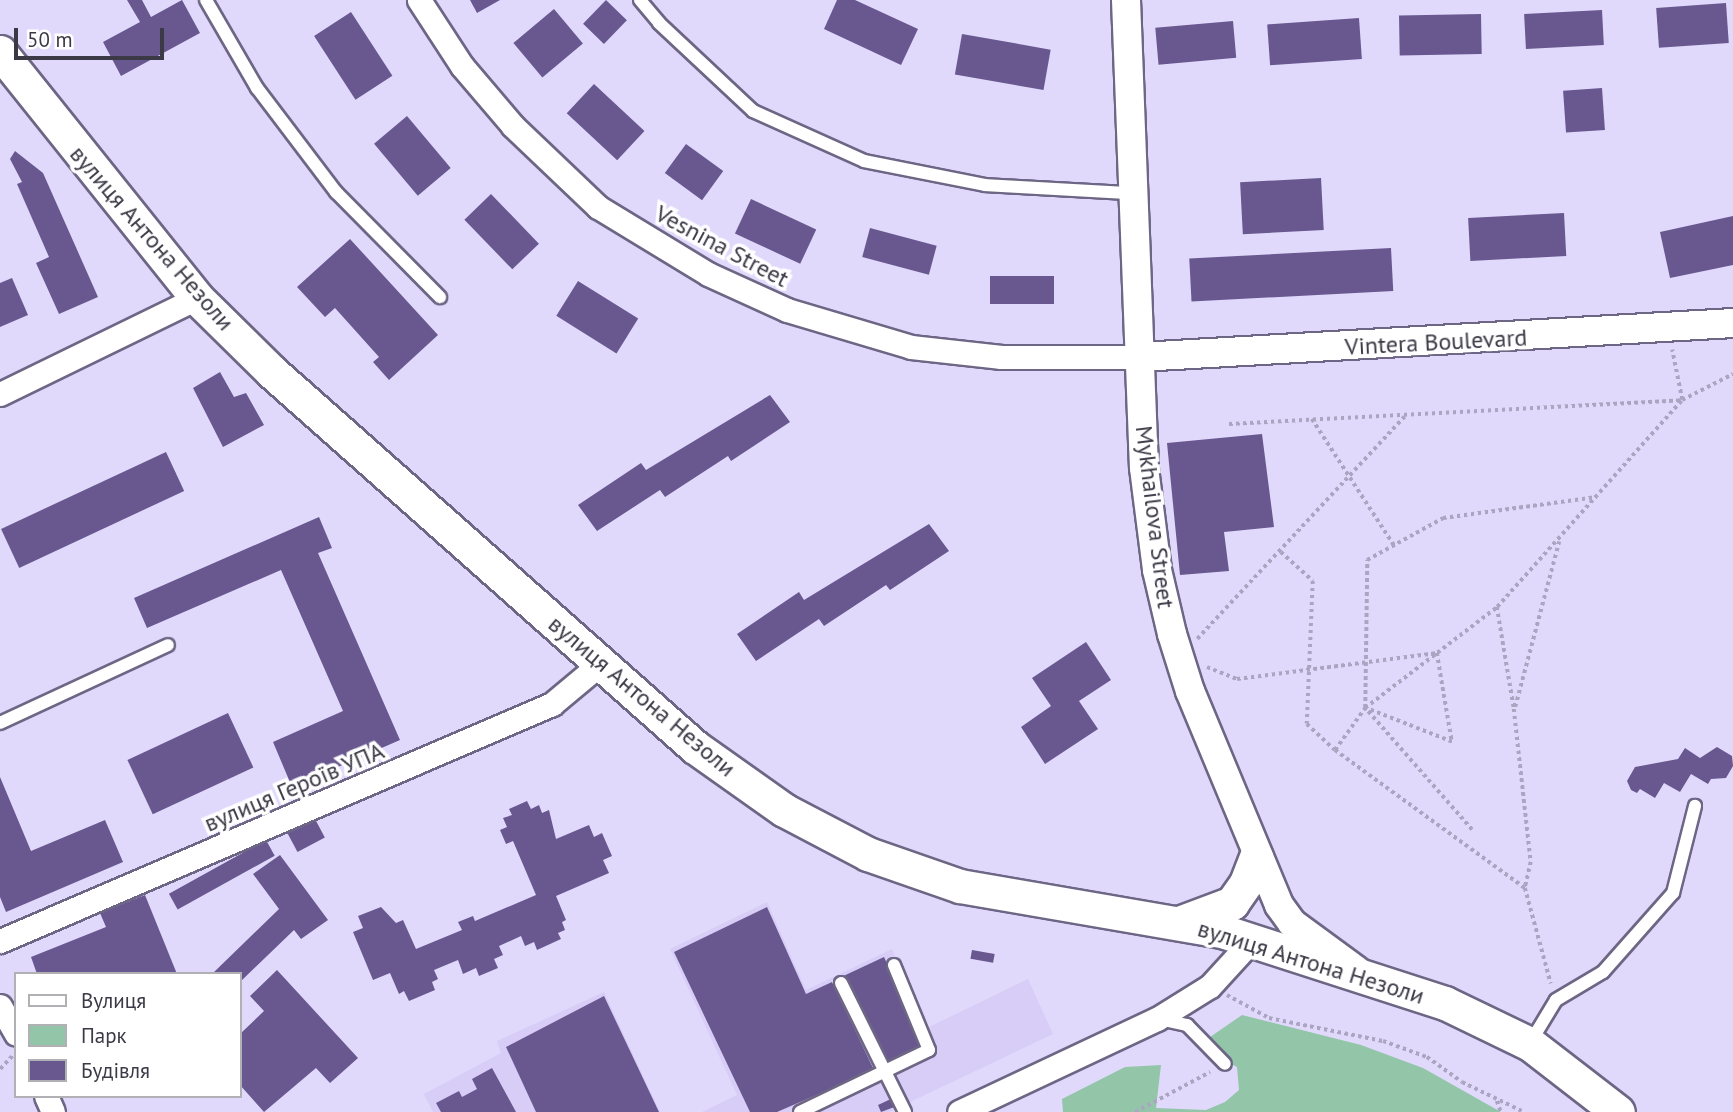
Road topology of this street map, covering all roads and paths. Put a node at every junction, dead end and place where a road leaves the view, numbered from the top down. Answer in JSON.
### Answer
{"nodes":[{"id":1,"x":206,"y":0,"type":"edge"},
{"id":2,"x":419,"y":0,"type":"edge"},
{"id":3,"x":640,"y":0,"type":"edge"},
{"id":4,"x":1126,"y":0,"type":"edge"},
{"id":5,"x":0,"y":52,"type":"edge"},
{"id":6,"x":1130,"y":193,"type":"junction"},
{"id":7,"x":440,"y":297,"type":"dead end"},
{"id":8,"x":197,"y":298,"type":"junction"},
{"id":9,"x":1733,"y":323,"type":"edge"},
{"id":10,"x":1670,"y":330,"type":"junction"},
{"id":11,"x":1140,"y":357,"type":"junction"},
{"id":12,"x":1733,"y":374,"type":"edge"},
{"id":13,"x":0,"y":394,"type":"edge"},
{"id":14,"x":1682,"y":400,"type":"junction"},
{"id":15,"x":1404,"y":417,"type":"junction"},
{"id":16,"x":1312,"y":419,"type":"junction"},
{"id":17,"x":1229,"y":424,"type":"dead end"},
{"id":18,"x":1350,"y":474,"type":"junction"},
{"id":19,"x":1599,"y":496,"type":"junction"},
{"id":20,"x":1559,"y":539,"type":"junction"},
{"id":21,"x":1395,"y":547,"type":"junction"},
{"id":22,"x":1281,"y":552,"type":"junction"},
{"id":23,"x":1497,"y":607,"type":"junction"},
{"id":24,"x":169,"y":645,"type":"dead end"},
{"id":25,"x":1191,"y":645,"type":"dead end"},
{"id":26,"x":1437,"y":653,"type":"junction"},
{"id":27,"x":1366,"y":659,"type":"junction"},
{"id":28,"x":600,"y":664,"type":"junction"},
{"id":29,"x":1201,"y":665,"type":"dead end"},
{"id":30,"x":1309,"y":668,"type":"junction"},
{"id":31,"x":1365,"y":708,"type":"junction"},
{"id":32,"x":1514,"y":709,"type":"junction"},
{"id":33,"x":0,"y":723,"type":"edge"},
{"id":34,"x":1335,"y":750,"type":"junction"},
{"id":35,"x":1695,"y":806,"type":"dead end"},
{"id":36,"x":1472,"y":830,"type":"dead end"},
{"id":37,"x":1256,"y":857,"type":"junction"},
{"id":38,"x":1525,"y":888,"type":"junction"},
{"id":39,"x":1179,"y":923,"type":"junction"},
{"id":40,"x":1252,"y":940,"type":"junction"},
{"id":41,"x":0,"y":941,"type":"edge"},
{"id":42,"x":894,"y":965,"type":"dead end"},
{"id":43,"x":1361,"y":974,"type":"junction"},
{"id":44,"x":841,"y":983,"type":"dead end"},
{"id":45,"x":1210,"y":986,"type":"junction"},
{"id":46,"x":1556,"y":1000,"type":"junction"},
{"id":47,"x":1157,"y":1018,"type":"junction"},
{"id":48,"x":1530,"y":1044,"type":"junction"},
{"id":49,"x":14,"y":1054,"type":"edge"},
{"id":50,"x":1226,"y":1064,"type":"joint"},
{"id":51,"x":0,"y":1069,"type":"edge"},
{"id":52,"x":886,"y":1073,"type":"junction"},
{"id":53,"x":1496,"y":1099,"type":"junction"},
{"id":54,"x":800,"y":1112,"type":"edge"},
{"id":55,"x":905,"y":1112,"type":"edge"},
{"id":56,"x":959,"y":1112,"type":"edge"},
{"id":57,"x":1135,"y":1112,"type":"edge"},
{"id":58,"x":1501,"y":1112,"type":"edge"},
{"id":59,"x":1524,"y":1112,"type":"edge"},
{"id":60,"x":1618,"y":1112,"type":"edge"}],
"edges":[{"from":1,"to":7,"type":"lane"},
{"from":2,"to":11,"type":"street","name":"Vesnina Street"},
{"from":3,"to":6,"type":"lane"},
{"from":4,"to":6,"type":"street","name":"Mykhailova Street"},
{"from":5,"to":8,"type":"main road","name":"вулиця Антона Незоли"},
{"from":6,"to":11,"type":"street","name":"Mykhailova Street"},
{"from":8,"to":13,"type":"street"},
{"from":8,"to":28,"type":"main road","name":"вулиця Антона Незоли"},
{"from":9,"to":10,"type":"street","name":"Vintera Boulevard"},
{"from":10,"to":11,"type":"street","name":"Vintera Boulevard"},
{"from":10,"to":14,"type":"path"},
{"from":11,"to":37,"type":"street","name":"Mykhailova Street"},
{"from":12,"to":14,"type":"path"},
{"from":14,"to":15,"type":"path"},
{"from":14,"to":19,"type":"path"},
{"from":15,"to":16,"type":"path"},
{"from":15,"to":18,"type":"path"},
{"from":16,"to":17,"type":"path"},
{"from":16,"to":18,"type":"path"},
{"from":18,"to":21,"type":"path"},
{"from":18,"to":22,"type":"path"},
{"from":19,"to":20,"type":"path"},
{"from":19,"to":21,"type":"path"},
{"from":20,"to":23,"type":"path"},
{"from":20,"to":32,"type":"path"},
{"from":21,"to":27,"type":"path"},
{"from":22,"to":25,"type":"path"},
{"from":22,"to":30,"type":"path"},
{"from":23,"to":26,"type":"path"},
{"from":23,"to":32,"type":"path"},
{"from":24,"to":33,"type":"lane"},
{"from":26,"to":27,"type":"path"},
{"from":26,"to":31,"type":"path"},
{"from":26,"to":31,"type":"path"},
{"from":27,"to":30,"type":"path"},
{"from":27,"to":31,"type":"path"},
{"from":28,"to":39,"type":"main road","name":"вулиця Антона Незоли"},
{"from":28,"to":41,"type":"street","name":"вулиця Героїв УПА"},
{"from":29,"to":30,"type":"path"},
{"from":30,"to":34,"type":"path"},
{"from":31,"to":34,"type":"path"},
{"from":31,"to":36,"type":"path"},
{"from":32,"to":38,"type":"path"},
{"from":34,"to":38,"type":"path"},
{"from":35,"to":46,"type":"lane"},
{"from":37,"to":39,"type":"main road"},
{"from":37,"to":43,"type":"street","name":"Mykhailova Street"},
{"from":38,"to":46,"type":"path"},
{"from":39,"to":40,"type":"main road","name":"вулиця Антона Незоли"},
{"from":40,"to":43,"type":"main road","name":"вулиця Антона Незоли"},
{"from":40,"to":45,"type":"street"},
{"from":42,"to":52,"type":"lane"},
{"from":43,"to":48,"type":"main road","name":"вулиця Антона Незоли"},
{"from":44,"to":52,"type":"lane"},
{"from":45,"to":47,"type":"street"},
{"from":45,"to":53,"type":"path"},
{"from":46,"to":48,"type":"lane"},
{"from":47,"to":50,"type":"lane"},
{"from":47,"to":56,"type":"street"},
{"from":48,"to":60,"type":"main road","name":"вулиця Антона Незоли"},
{"from":49,"to":51,"type":"path"},
{"from":50,"to":57,"type":"path"},
{"from":52,"to":54,"type":"lane"},
{"from":52,"to":55,"type":"lane"},
{"from":53,"to":58,"type":"path"},
{"from":53,"to":59,"type":"path"}]}
